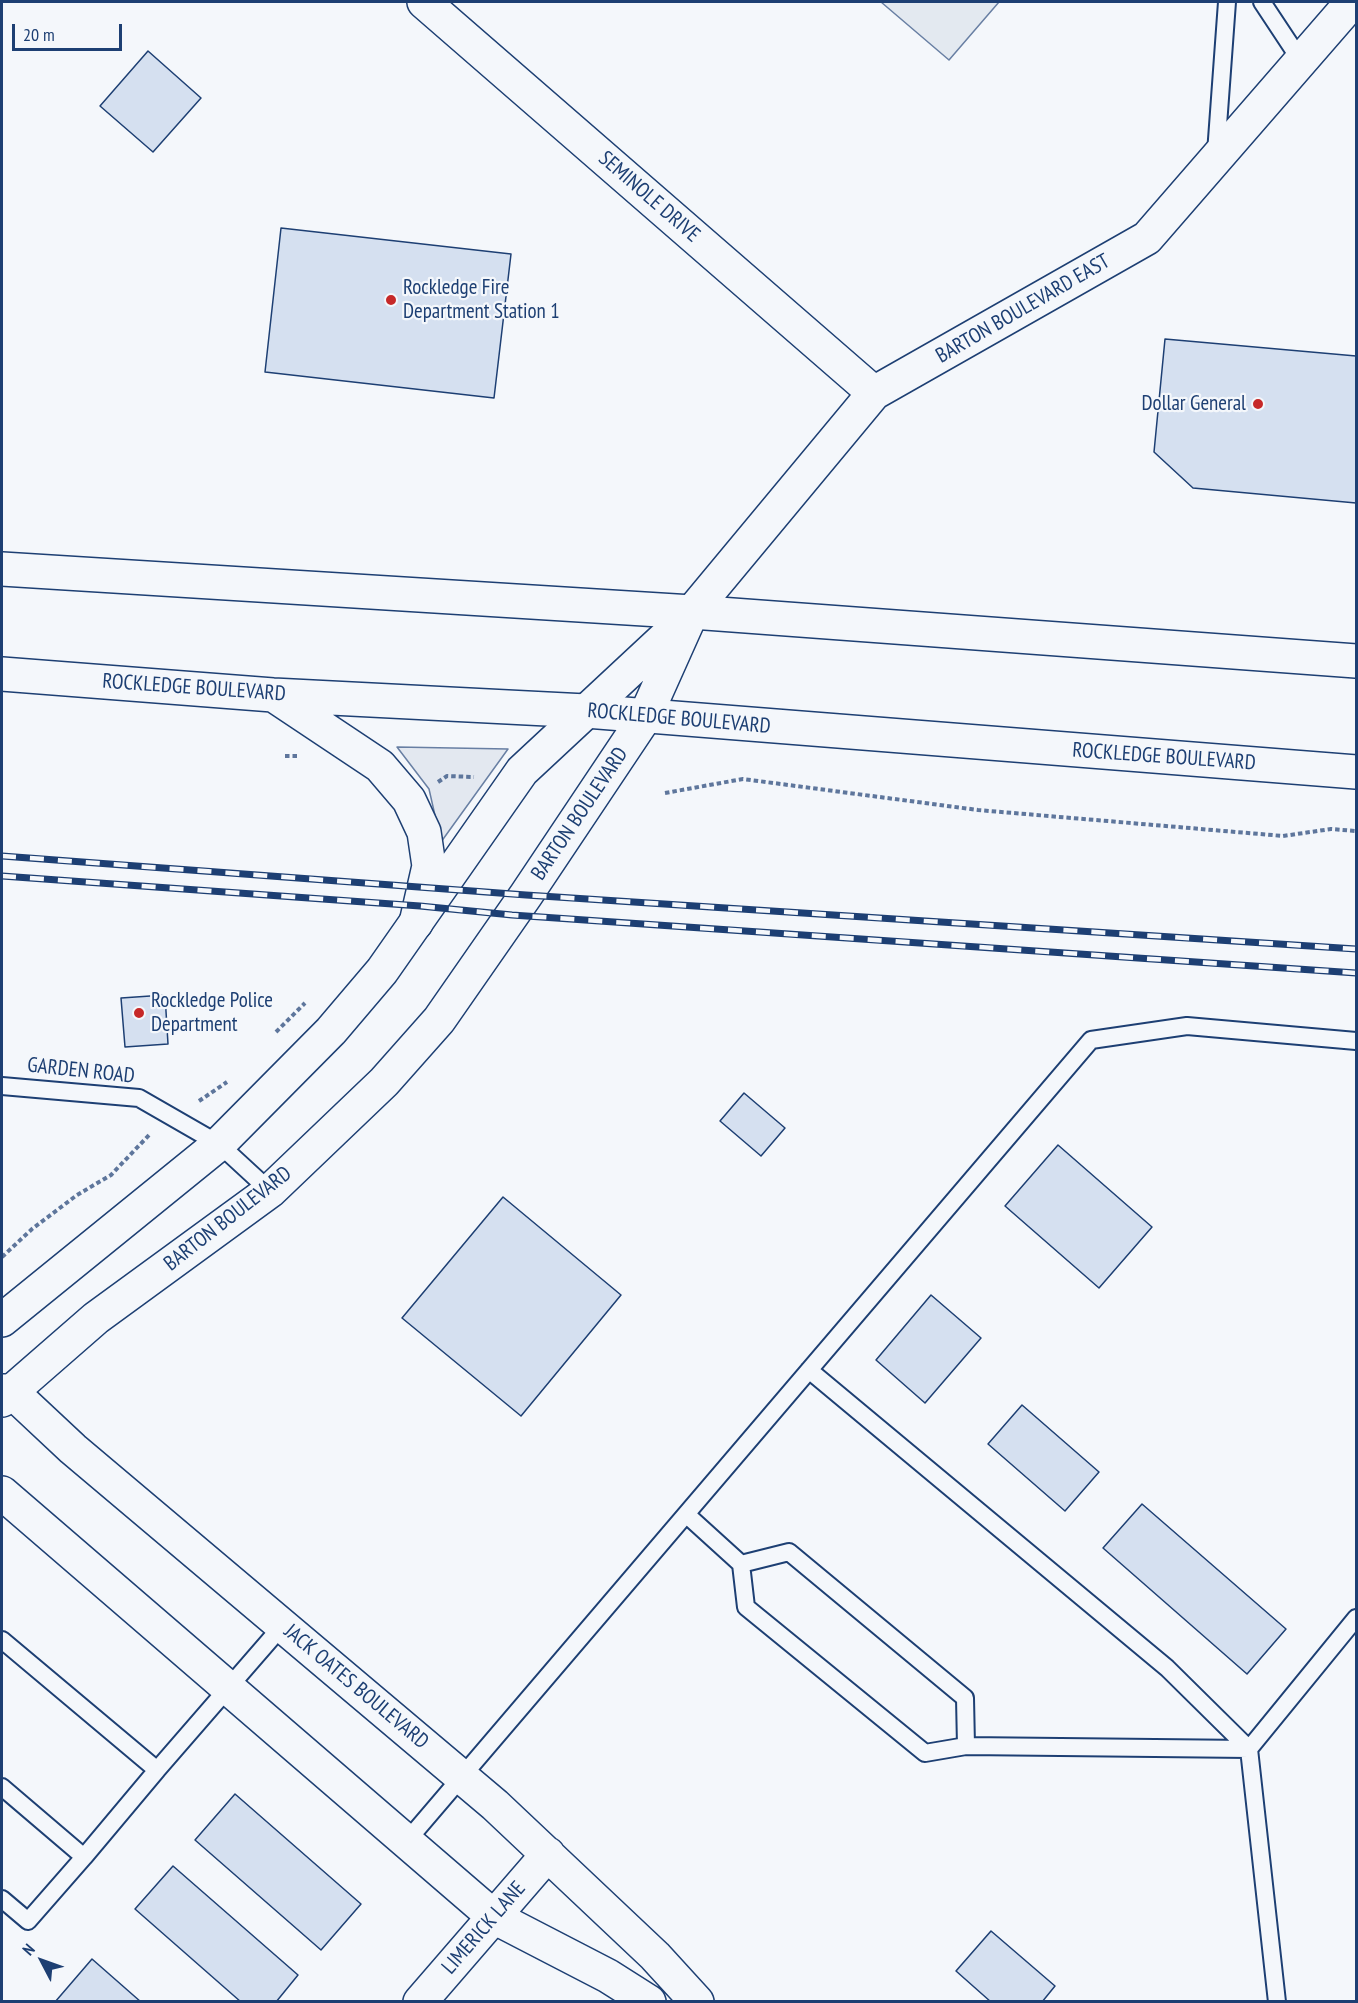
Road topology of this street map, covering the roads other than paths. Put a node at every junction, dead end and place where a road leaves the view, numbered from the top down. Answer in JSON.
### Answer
{"nodes":[{"id":1,"x":424,"y":2,"type":"edge"},
{"id":2,"x":1227,"y":2,"type":"edge"},
{"id":3,"x":1262,"y":2,"type":"edge"},
{"id":4,"x":1352,"y":2,"type":"edge"},
{"id":5,"x":1301,"y":61,"type":"junction"},
{"id":6,"x":1216,"y":159,"type":"junction"},
{"id":7,"x":874,"y":393,"type":"junction"},
{"id":8,"x":2,"y":569,"type":"edge"},
{"id":9,"x":692,"y":612,"type":"junction"},
{"id":10,"x":1356,"y":661,"type":"edge"},
{"id":11,"x":2,"y":674,"type":"edge"},
{"id":12,"x":273,"y":695,"type":"junction"},
{"id":13,"x":586,"y":711,"type":"junction"},
{"id":14,"x":645,"y":717,"type":"junction"},
{"id":15,"x":1356,"y":772,"type":"edge"},
{"id":16,"x":416,"y":923,"type":"junction"},
{"id":17,"x":1356,"y":1041,"type":"edge"},
{"id":18,"x":2,"y":1086,"type":"edge"},
{"id":19,"x":219,"y":1144,"type":"junction"},
{"id":20,"x":270,"y":1191,"type":"junction"},
{"id":21,"x":2,"y":1320,"type":"edge"},
{"id":22,"x":809,"y":1370,"type":"junction"},
{"id":23,"x":5,"y":1394,"type":"edge"},
{"id":24,"x":2,"y":1493,"type":"edge"},
{"id":25,"x":687,"y":1515,"type":"junction"},
{"id":26,"x":741,"y":1564,"type":"junction"},
{"id":27,"x":1356,"y":1618,"type":"edge"},
{"id":28,"x":282,"y":1626,"type":"junction"},
{"id":29,"x":2,"y":1640,"type":"edge"},
{"id":30,"x":228,"y":1688,"type":"junction"},
{"id":31,"x":966,"y":1746,"type":"junction"},
{"id":32,"x":1249,"y":1749,"type":"junction"},
{"id":33,"x":158,"y":1770,"type":"junction"},
{"id":34,"x":463,"y":1777,"type":"junction"},
{"id":35,"x":2,"y":1787,"type":"edge"},
{"id":36,"x":406,"y":1842,"type":"junction"},
{"id":37,"x":548,"y":1854,"type":"junction"},
{"id":38,"x":84,"y":1857,"type":"junction"},
{"id":39,"x":2,"y":1899,"type":"edge"},
{"id":40,"x":494,"y":1917,"type":"junction"},
{"id":41,"x":420,"y":2001,"type":"edge"},
{"id":42,"x":649,"y":2001,"type":"edge"},
{"id":43,"x":697,"y":2001,"type":"edge"},
{"id":44,"x":1277,"y":2001,"type":"edge"}],
"edges":[{"from":1,"to":7,"type":"main road","name":"SEMINOLE DRIVE"},
{"from":2,"to":6,"type":"lane"},
{"from":3,"to":5,"type":"lane"},
{"from":4,"to":5,"type":"main road","name":"BARTON BOULEVARD EAST"},
{"from":5,"to":6,"type":"main road","name":"BARTON BOULEVARD EAST"},
{"from":6,"to":7,"type":"main road","name":"BARTON BOULEVARD EAST"},
{"from":7,"to":9,"type":"main road","name":"BARTON BOULEVARD EAST"},
{"from":8,"to":9,"type":"main road"},
{"from":9,"to":10,"type":"main road"},
{"from":9,"to":13,"type":"main road"},
{"from":9,"to":14,"type":"main road","name":"BARTON BOULEVARD"},
{"from":11,"to":12,"type":"main road","name":"ROCKLEDGE BOULEVARD"},
{"from":12,"to":13,"type":"main road","name":"ROCKLEDGE BOULEVARD"},
{"from":12,"to":16,"type":"main road"},
{"from":13,"to":14,"type":"main road","name":"ROCKLEDGE BOULEVARD"},
{"from":13,"to":16,"type":"main road"},
{"from":14,"to":15,"type":"main road","name":"ROCKLEDGE BOULEVARD"},
{"from":14,"to":20,"type":"main road","name":"BARTON BOULEVARD"},
{"from":16,"to":19,"type":"main road"},
{"from":17,"to":22,"type":"lane"},
{"from":18,"to":19,"type":"lane","name":"GARDEN ROAD"},
{"from":19,"to":20,"type":"lane","name":"GARDEN ROAD"},
{"from":19,"to":21,"type":"main road"},
{"from":20,"to":23,"type":"main road","name":"BARTON BOULEVARD"},
{"from":22,"to":25,"type":"lane"},
{"from":22,"to":32,"type":"lane"},
{"from":23,"to":28,"type":"main road","name":"JACK OATES BOULEVARD"},
{"from":24,"to":30,"type":"main road"},
{"from":25,"to":26,"type":"lane"},
{"from":25,"to":34,"type":"lane"},
{"from":26,"to":31,"type":"lane"},
{"from":26,"to":31,"type":"lane"},
{"from":27,"to":32,"type":"lane"},
{"from":28,"to":30,"type":"lane"},
{"from":28,"to":34,"type":"main road","name":"JACK OATES BOULEVARD"},
{"from":29,"to":33,"type":"lane"},
{"from":30,"to":33,"type":"lane"},
{"from":30,"to":36,"type":"main road"},
{"from":31,"to":32,"type":"lane"},
{"from":32,"to":44,"type":"lane"},
{"from":33,"to":38,"type":"lane"},
{"from":34,"to":36,"type":"lane"},
{"from":34,"to":37,"type":"main road","name":"JACK OATES BOULEVARD"},
{"from":35,"to":38,"type":"lane"},
{"from":36,"to":40,"type":"main road"},
{"from":37,"to":40,"type":"main road","name":"LIMERICK LANE"},
{"from":37,"to":43,"type":"main road","name":"JACK OATES BOULEVARD"},
{"from":38,"to":39,"type":"lane"},
{"from":40,"to":41,"type":"main road","name":"LIMERICK LANE"},
{"from":40,"to":42,"type":"main road"}]}
